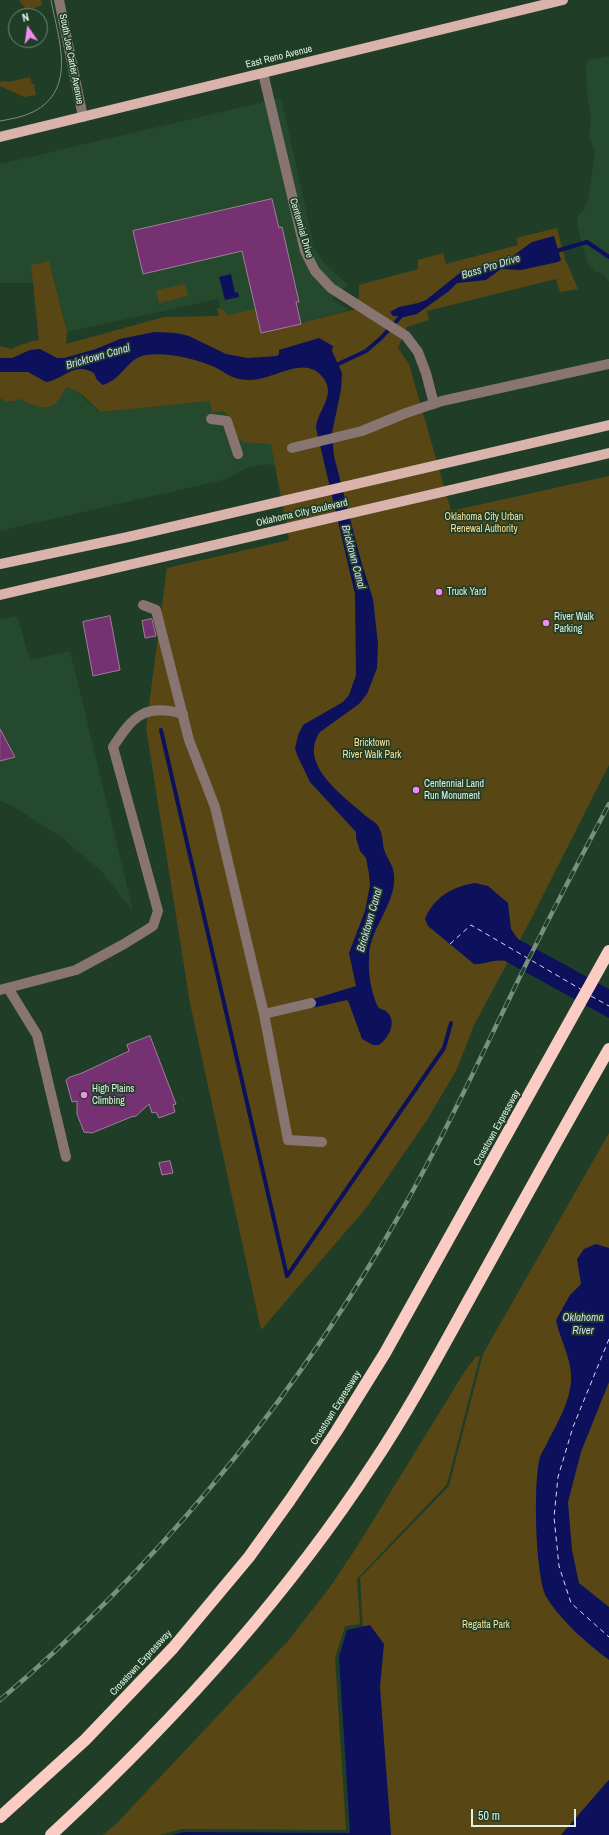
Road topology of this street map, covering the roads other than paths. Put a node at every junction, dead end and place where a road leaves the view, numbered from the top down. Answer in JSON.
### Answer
{"nodes":[{"id":1,"x":59,"y":0,"type":"edge"},
{"id":2,"x":561,"y":0,"type":"edge"},
{"id":3,"x":263,"y":73,"type":"junction"},
{"id":4,"x":83,"y":117,"type":"junction"},
{"id":5,"x":0,"y":137,"type":"edge"},
{"id":6,"x":609,"y":364,"type":"edge"},
{"id":7,"x":434,"y":404,"type":"junction"},
{"id":8,"x":211,"y":419,"type":"dead end"},
{"id":9,"x":609,"y":424,"type":"edge"},
{"id":10,"x":292,"y":448,"type":"dead end"},
{"id":11,"x":609,"y":453,"type":"edge"},
{"id":12,"x":238,"y":454,"type":"dead end"},
{"id":13,"x":0,"y":564,"type":"edge"},
{"id":14,"x":0,"y":595,"type":"edge"},
{"id":15,"x":143,"y":605,"type":"dead end"},
{"id":16,"x":183,"y":714,"type":"junction"},
{"id":17,"x":609,"y":951,"type":"edge"},
{"id":18,"x":4,"y":989,"type":"edge"},
{"id":19,"x":311,"y":1003,"type":"dead end"},
{"id":20,"x":264,"y":1014,"type":"junction"},
{"id":21,"x":609,"y":1049,"type":"edge"},
{"id":22,"x":322,"y":1142,"type":"dead end"},
{"id":23,"x":66,"y":1158,"type":"dead end"},
{"id":24,"x":0,"y":1817,"type":"edge"},
{"id":25,"x":52,"y":1835,"type":"edge"}],
"edges":[{"from":1,"to":4,"type":"street","name":"South Joe Carter Avenue"},
{"from":2,"to":3,"type":"main road","name":"East Reno Avenue"},
{"from":3,"to":4,"type":"main road","name":"East Reno Avenue"},
{"from":3,"to":7,"type":"street","name":"Centennial Drive"},
{"from":4,"to":5,"type":"main road","name":"East Reno Avenue"},
{"from":6,"to":7,"type":"street"},
{"from":7,"to":10,"type":"street"},
{"from":8,"to":12,"type":"street"},
{"from":9,"to":13,"type":"main road","name":"Oklahoma City Boulevard"},
{"from":11,"to":14,"type":"main road","name":"Oklahoma City Boulevard"},
{"from":15,"to":16,"type":"street"},
{"from":16,"to":18,"type":"street"},
{"from":16,"to":20,"type":"street"},
{"from":17,"to":24,"type":"highway","name":"Crosstown Expressway"},
{"from":18,"to":23,"type":"street"},
{"from":19,"to":20,"type":"street"},
{"from":20,"to":22,"type":"street"},
{"from":21,"to":25,"type":"highway"}]}
